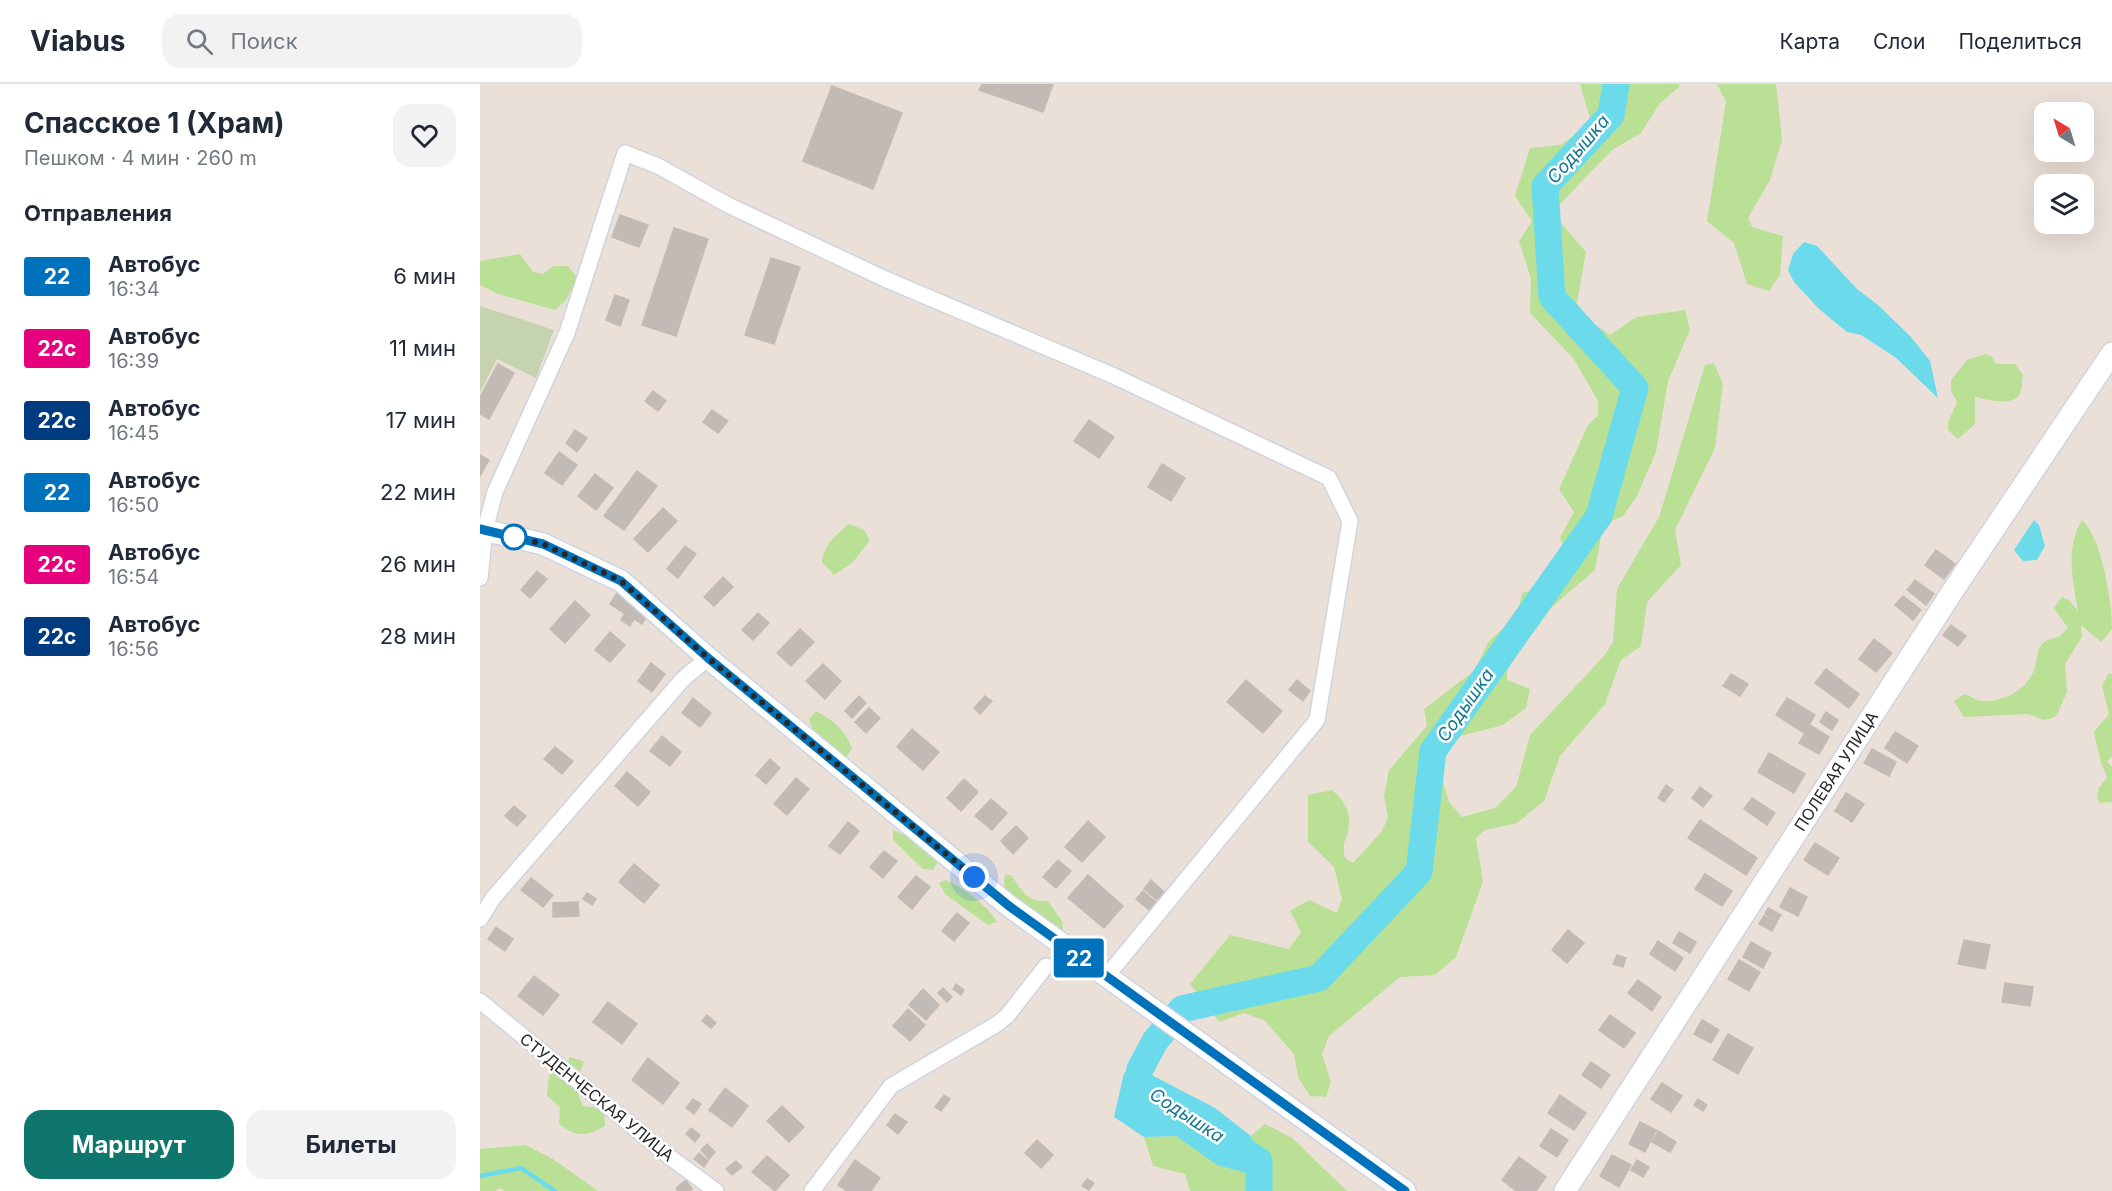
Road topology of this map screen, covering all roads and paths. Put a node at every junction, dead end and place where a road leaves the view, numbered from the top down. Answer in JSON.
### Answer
{"nodes":[{"id":1,"x":2112,"y":353,"type":"edge"},
{"id":2,"x":483,"y":529,"type":"edge"},
{"id":3,"x":480,"y":578,"type":"edge"},
{"id":4,"x":708,"y":658,"type":"junction"},
{"id":5,"x":480,"y":919,"type":"edge"},
{"id":6,"x":1046,"y":966,"type":"dead end"},
{"id":7,"x":1106,"y":977,"type":"junction"},
{"id":8,"x":480,"y":1001,"type":"edge"},
{"id":9,"x":716,"y":1191,"type":"edge"},
{"id":10,"x":812,"y":1191,"type":"edge"},
{"id":11,"x":1406,"y":1191,"type":"edge"},
{"id":12,"x":1566,"y":1191,"type":"edge"}],
"edges":[{"from":1,"to":12,"type":"street","name":"ПОЛЕВАЯ УЛИЦА"},
{"from":2,"to":3,"type":"street"},
{"from":2,"to":4,"type":"street"},
{"from":2,"to":7,"type":"street"},
{"from":4,"to":5,"type":"street"},
{"from":4,"to":7,"type":"street"},
{"from":6,"to":10,"type":"street"},
{"from":7,"to":11,"type":"street"},
{"from":8,"to":9,"type":"street","name":"СТУДЕНЧЕСКАЯ УЛИЦА"}]}
